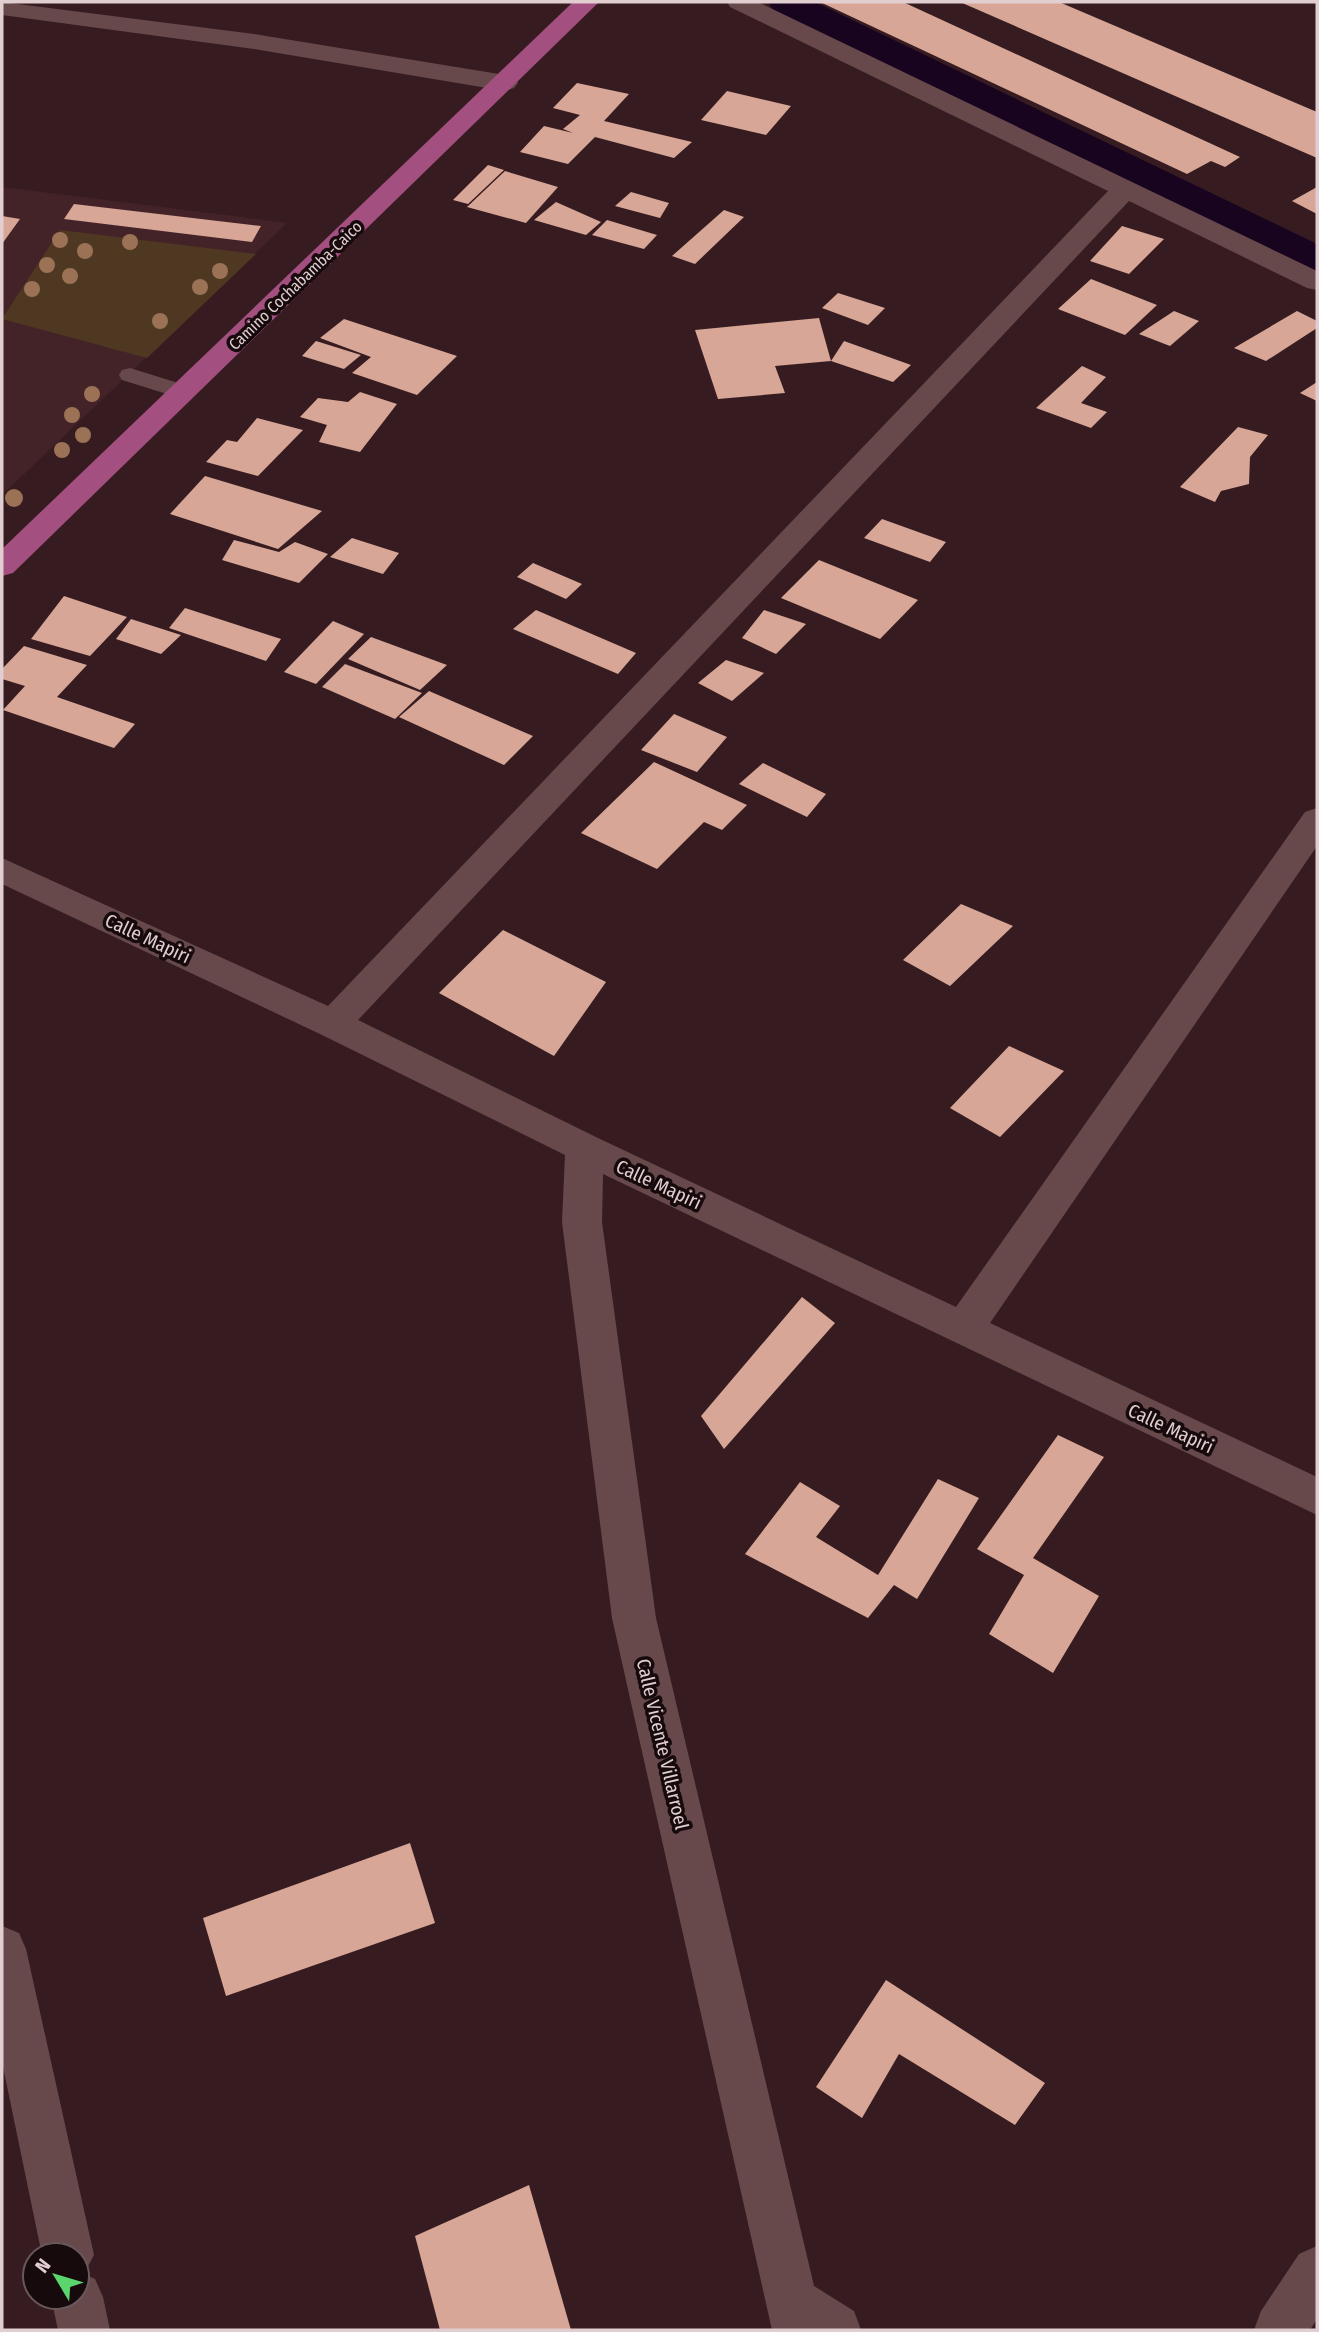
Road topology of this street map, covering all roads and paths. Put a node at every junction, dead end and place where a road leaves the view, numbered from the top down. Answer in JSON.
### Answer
{"nodes":[{"id":1,"x":587,"y":2,"type":"edge"},
{"id":2,"x":739,"y":2,"type":"edge"},
{"id":3,"x":2,"y":8,"type":"edge"},
{"id":4,"x":505,"y":83,"type":"junction"},
{"id":5,"x":1126,"y":188,"type":"junction"},
{"id":6,"x":1317,"y":282,"type":"edge"},
{"id":7,"x":130,"y":374,"type":"dead end"},
{"id":8,"x":183,"y":392,"type":"junction"},
{"id":9,"x":2,"y":566,"type":"edge"},
{"id":10,"x":1317,"y":820,"type":"edge"},
{"id":11,"x":2,"y":870,"type":"edge"},
{"id":12,"x":332,"y":1024,"type":"junction"},
{"id":13,"x":584,"y":1148,"type":"junction"},
{"id":14,"x":963,"y":1329,"type":"junction"},
{"id":15,"x":1317,"y":1497,"type":"edge"},
{"id":16,"x":2,"y":1949,"type":"edge"},
{"id":17,"x":65,"y":2241,"type":"edge"},
{"id":18,"x":1317,"y":2272,"type":"edge"},
{"id":19,"x":80,"y":2311,"type":"edge"},
{"id":20,"x":795,"y":2316,"type":"edge"},
{"id":21,"x":84,"y":2330,"type":"edge"},
{"id":22,"x":835,"y":2330,"type":"edge"},
{"id":23,"x":1280,"y":2330,"type":"edge"}],
"edges":[{"from":1,"to":4,"type":"main road","name":"Camino Cochabamba-Caico"},
{"from":2,"to":5,"type":"street"},
{"from":3,"to":4,"type":"street"},
{"from":4,"to":8,"type":"main road","name":"Camino Cochabamba-Caico"},
{"from":5,"to":6,"type":"street"},
{"from":5,"to":12,"type":"street"},
{"from":7,"to":8,"type":"lane"},
{"from":8,"to":9,"type":"main road","name":"Camino Cochabamba-Caico"},
{"from":10,"to":14,"type":"street"},
{"from":11,"to":12,"type":"street","name":"Calle Mapiri"},
{"from":12,"to":13,"type":"street","name":"Calle Mapiri"},
{"from":13,"to":14,"type":"street","name":"Calle Mapiri"},
{"from":13,"to":20,"type":"street","name":"Calle Vicente Villarroel"},
{"from":14,"to":15,"type":"street","name":"Calle Mapiri"},
{"from":16,"to":17,"type":"street"},
{"from":18,"to":23,"type":"street"},
{"from":19,"to":21,"type":"street"},
{"from":20,"to":22,"type":"street"}]}
